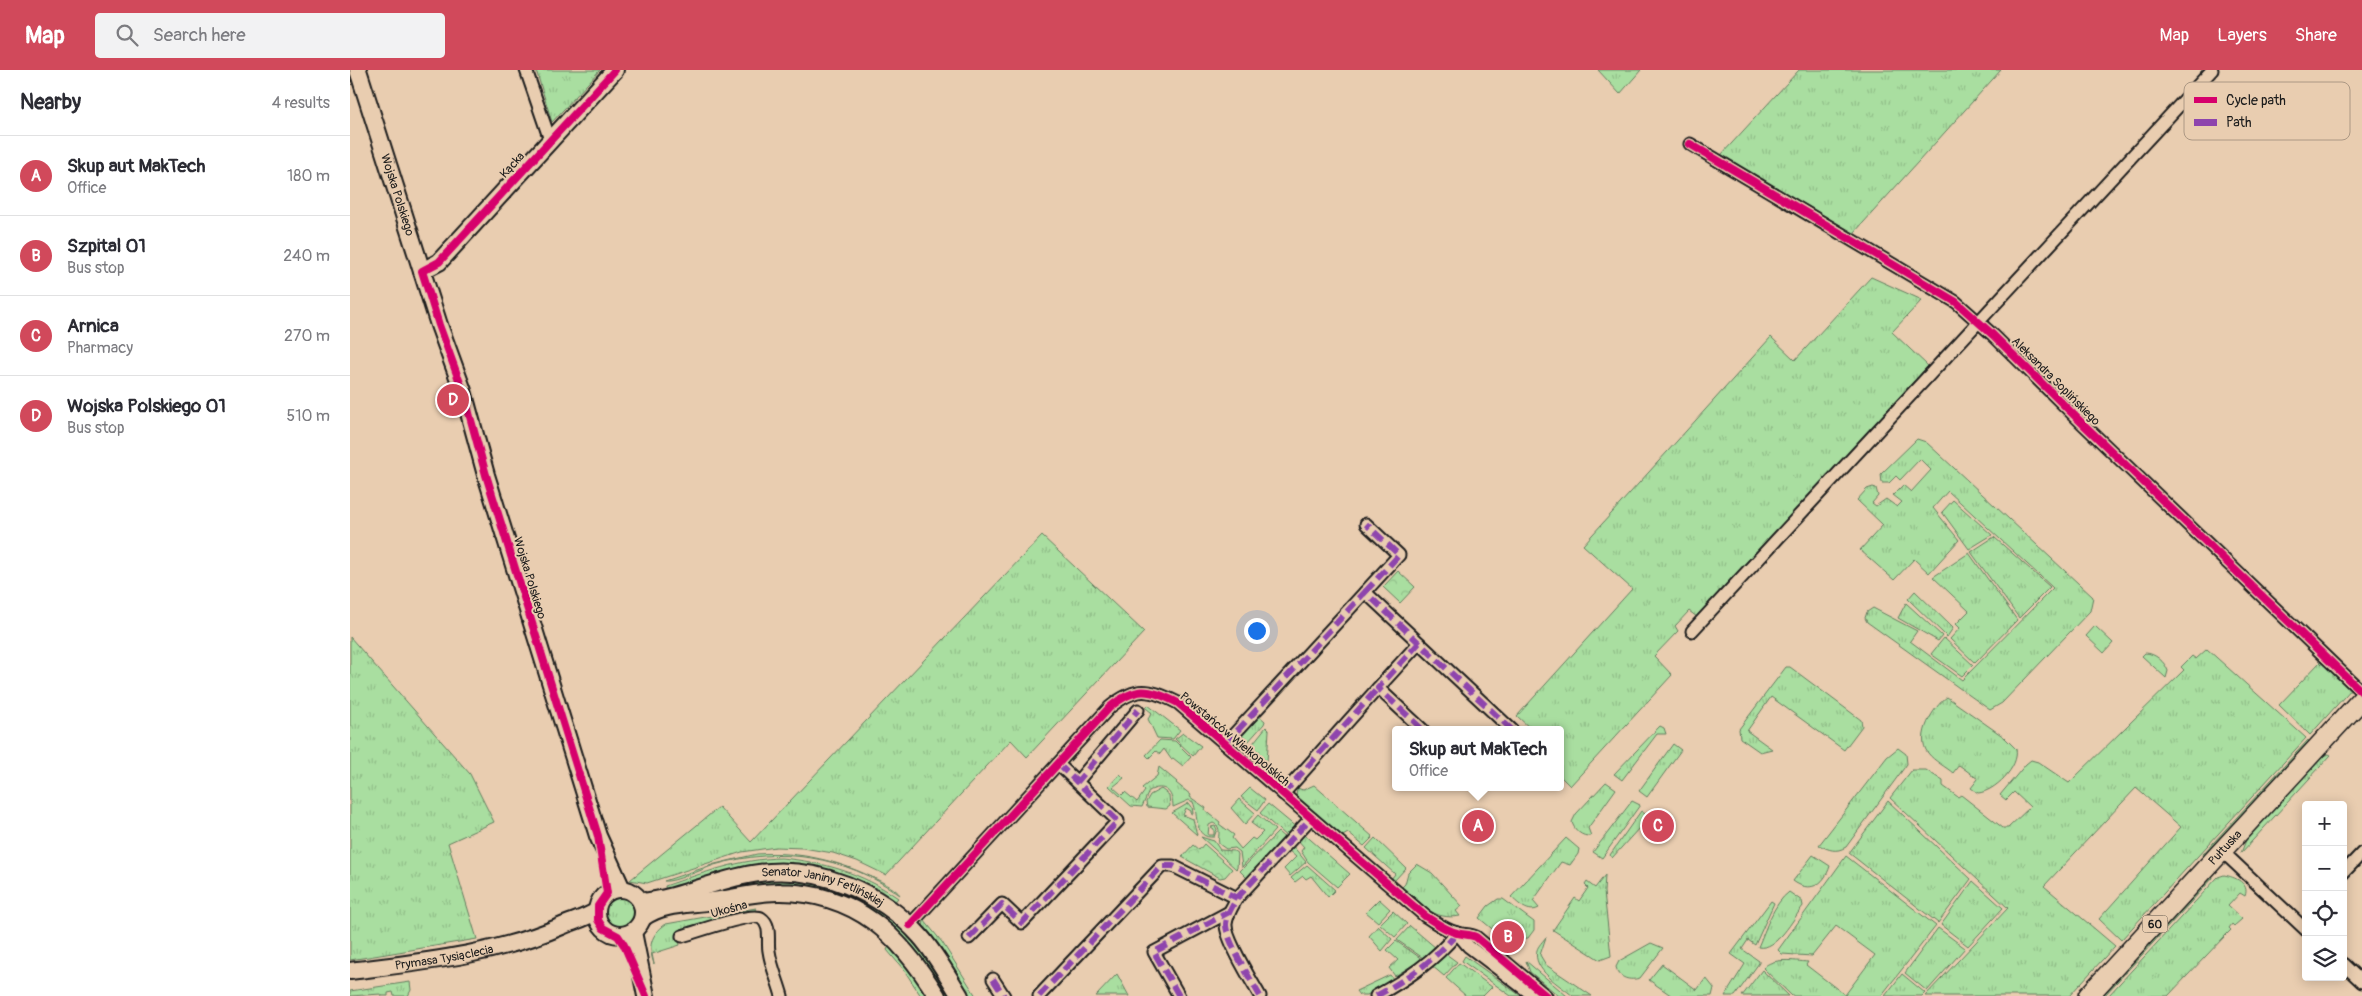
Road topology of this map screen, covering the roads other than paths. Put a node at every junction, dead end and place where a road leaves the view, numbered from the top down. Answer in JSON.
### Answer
{"nodes":[{"id":1,"x":358,"y":70,"type":"edge"},
{"id":2,"x":526,"y":70,"type":"edge"},
{"id":3,"x":615,"y":70,"type":"edge"},
{"id":4,"x":2212,"y":70,"type":"edge"},
{"id":5,"x":2201,"y":82,"type":"edge"},
{"id":6,"x":2184,"y":100,"type":"edge"},
{"id":7,"x":550,"y":140,"type":"junction"},
{"id":8,"x":1690,"y":144,"type":"dead end"},
{"id":9,"x":422,"y":271,"type":"junction"},
{"id":10,"x":1979,"y":321,"type":"junction"},
{"id":11,"x":1366,"y":524,"type":"dead end"},
{"id":12,"x":1365,"y":592,"type":"junction"},
{"id":13,"x":1692,"y":631,"type":"dead end"},
{"id":14,"x":1419,"y":643,"type":"junction"},
{"id":15,"x":1378,"y":688,"type":"junction"},
{"id":16,"x":2362,"y":692,"type":"edge"},
{"id":17,"x":2362,"y":699,"type":"edge"},
{"id":18,"x":1138,"y":710,"type":"dead end"},
{"id":19,"x":1419,"y":726,"type":"edge"},
{"id":20,"x":1508,"y":726,"type":"edge"},
{"id":21,"x":1225,"y":744,"type":"junction"},
{"id":22,"x":1058,"y":764,"type":"junction"},
{"id":23,"x":1077,"y":782,"type":"junction"},
{"id":24,"x":1283,"y":794,"type":"junction"},
{"id":25,"x":1311,"y":818,"type":"junction"},
{"id":26,"x":2222,"y":851,"type":"junction"},
{"id":27,"x":2362,"y":853,"type":"edge"},
{"id":28,"x":2347,"y":869,"type":"edge"},
{"id":29,"x":615,"y":891,"type":"junction"},
{"id":30,"x":1237,"y":898,"type":"junction"},
{"id":31,"x":642,"y":909,"type":"junction"},
{"id":32,"x":597,"y":911,"type":"junction"},
{"id":33,"x":1229,"y":912,"type":"junction"},
{"id":34,"x":910,"y":925,"type":"junction"},
{"id":35,"x":2302,"y":926,"type":"edge"},
{"id":36,"x":618,"y":932,"type":"junction"},
{"id":37,"x":1457,"y":934,"type":"junction"},
{"id":38,"x":682,"y":936,"type":"dead end"},
{"id":39,"x":536,"y":938,"type":"junction"},
{"id":40,"x":969,"y":938,"type":"dead end"},
{"id":41,"x":2347,"y":968,"type":"edge"},
{"id":42,"x":350,"y":971,"type":"edge"},
{"id":43,"x":993,"y":979,"type":"dead end"},
{"id":44,"x":2362,"y":982,"type":"edge"},
{"id":45,"x":645,"y":992,"type":"edge"},
{"id":46,"x":782,"y":996,"type":"edge"},
{"id":47,"x":937,"y":996,"type":"edge"},
{"id":48,"x":960,"y":996,"type":"edge"},
{"id":49,"x":1004,"y":996,"type":"edge"},
{"id":50,"x":1039,"y":996,"type":"edge"},
{"id":51,"x":1179,"y":996,"type":"edge"},
{"id":52,"x":1260,"y":996,"type":"edge"},
{"id":53,"x":1376,"y":996,"type":"edge"},
{"id":54,"x":1534,"y":996,"type":"edge"},
{"id":55,"x":1546,"y":996,"type":"edge"},
{"id":56,"x":2088,"y":996,"type":"edge"}],
"edges":[{"from":1,"to":9,"type":"main road","name":"Wojska Polskiego"},
{"from":2,"to":7,"type":"street"},
{"from":3,"to":7,"type":"main road","name":"Kącka"},
{"from":4,"to":5,"type":"street"},
{"from":6,"to":10,"type":"street"},
{"from":7,"to":9,"type":"main road","name":"Kącka"},
{"from":8,"to":10,"type":"street","name":"Aleksandra Soplińskiego"},
{"from":9,"to":29,"type":"main road","name":"Wojska Polskiego"},
{"from":10,"to":13,"type":"street"},
{"from":10,"to":16,"type":"street","name":"Aleksandra Soplińskiego"},
{"from":11,"to":12,"type":"street"},
{"from":12,"to":14,"type":"street"},
{"from":12,"to":21,"type":"street"},
{"from":14,"to":15,"type":"street"},
{"from":14,"to":20,"type":"street"},
{"from":15,"to":19,"type":"street"},
{"from":15,"to":24,"type":"street"},
{"from":17,"to":26,"type":"main road","name":"Pułtuska","number":"60"},
{"from":18,"to":23,"type":"street"},
{"from":21,"to":22,"type":"street","name":"Powstańców Wielkopolskich"},
{"from":21,"to":24,"type":"street","name":"Powstańców Wielkopolskich"},
{"from":22,"to":23,"type":"street"},
{"from":22,"to":34,"type":"street","name":"Powstańców Wielkopolskich"},
{"from":23,"to":40,"type":"street"},
{"from":24,"to":25,"type":"street","name":"Powstańców Wielkopolskich"},
{"from":25,"to":30,"type":"street"},
{"from":25,"to":37,"type":"street","name":"Powstańców Wielkopolskich"},
{"from":26,"to":35,"type":"street"},
{"from":26,"to":56,"type":"main road","name":"Pułtuska","number":"60"},
{"from":27,"to":28,"type":"street"},
{"from":29,"to":31,"type":"main road"},
{"from":29,"to":32,"type":"main road"},
{"from":30,"to":33,"type":"street"},
{"from":30,"to":50,"type":"street"},
{"from":31,"to":34,"type":"main road","name":"Senator Janiny Fetlińskiej"},
{"from":31,"to":36,"type":"main road"},
{"from":31,"to":47,"type":"main road","name":"Senator Janiny Fetlińskiej"},
{"from":32,"to":36,"type":"main road"},
{"from":32,"to":39,"type":"main road","name":"Prymasa Tysiąclecia"},
{"from":33,"to":51,"type":"street"},
{"from":33,"to":52,"type":"street"},
{"from":34,"to":48,"type":"main road","name":"Senator Janiny Fetlińskiej"},
{"from":36,"to":39,"type":"main road","name":"Prymasa Tysiąclecia"},
{"from":36,"to":45,"type":"main road"},
{"from":37,"to":53,"type":"street"},
{"from":37,"to":54,"type":"street","name":"Powstańców Wielkopolskich"},
{"from":37,"to":55,"type":"street","name":"Powstańców Wielkopolskich"},
{"from":38,"to":46,"type":"street","name":"Ukośna"},
{"from":39,"to":42,"type":"main road","name":"Prymasa Tysiąclecia"},
{"from":41,"to":44,"type":"street"},
{"from":43,"to":49,"type":"street"}]}
